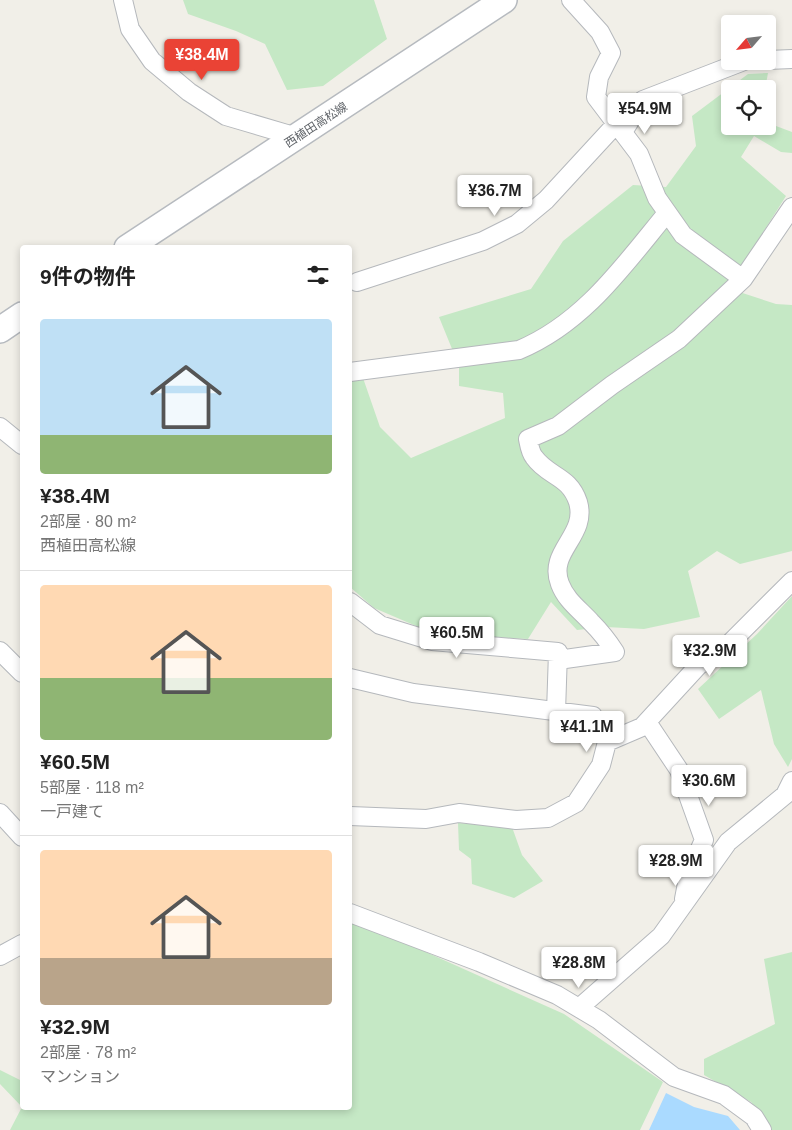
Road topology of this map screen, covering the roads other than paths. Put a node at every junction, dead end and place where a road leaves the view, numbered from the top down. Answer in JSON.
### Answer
{"nodes":[{"id":1,"x":123,"y":0,"type":"edge"},
{"id":2,"x":504,"y":0,"type":"edge"},
{"id":3,"x":571,"y":0,"type":"edge"},
{"id":4,"x":792,"y":59,"type":"edge"},
{"id":5,"x":776,"y":60,"type":"edge"},
{"id":6,"x":721,"y":70,"type":"edge"},
{"id":7,"x":620,"y":128,"type":"junction"},
{"id":8,"x":297,"y":138,"type":"junction"},
{"id":9,"x":792,"y":207,"type":"edge"},
{"id":10,"x":667,"y":213,"type":"junction"},
{"id":11,"x":132,"y":245,"type":"edge"},
{"id":12,"x":743,"y":280,"type":"junction"},
{"id":13,"x":357,"y":282,"type":"dead end"},
{"id":14,"x":20,"y":317,"type":"edge"},
{"id":15,"x":0,"y":330,"type":"edge"},
{"id":16,"x":352,"y":372,"type":"edge"},
{"id":17,"x":0,"y":427,"type":"edge"},
{"id":18,"x":20,"y":443,"type":"edge"},
{"id":19,"x":792,"y":581,"type":"edge"},
{"id":20,"x":352,"y":604,"type":"edge"},
{"id":21,"x":0,"y":651,"type":"edge"},
{"id":22,"x":558,"y":660,"type":"junction"},
{"id":23,"x":20,"y":671,"type":"edge"},
{"id":24,"x":352,"y":678,"type":"edge"},
{"id":25,"x":556,"y":712,"type":"junction"},
{"id":26,"x":647,"y":722,"type":"junction"},
{"id":27,"x":607,"y":742,"type":"junction"},
{"id":28,"x":792,"y":781,"type":"edge"},
{"id":29,"x":0,"y":813,"type":"edge"},
{"id":30,"x":352,"y":816,"type":"edge"},
{"id":31,"x":20,"y":835,"type":"edge"},
{"id":32,"x":684,"y":905,"type":"junction"},
{"id":33,"x":352,"y":914,"type":"edge"},
{"id":34,"x":20,"y":945,"type":"edge"},
{"id":35,"x":0,"y":956,"type":"edge"},
{"id":36,"x":579,"y":1008,"type":"junction"},
{"id":37,"x":762,"y":1130,"type":"edge"}],
"edges":[{"from":1,"to":8,"type":"street"},
{"from":2,"to":8,"type":"main road","name":"西植田高松線"},
{"from":3,"to":7,"type":"street"},
{"from":4,"to":5,"type":"street"},
{"from":6,"to":7,"type":"street"},
{"from":7,"to":10,"type":"street"},
{"from":7,"to":13,"type":"street"},
{"from":8,"to":11,"type":"main road","name":"西植田高松線"},
{"from":9,"to":12,"type":"street"},
{"from":10,"to":12,"type":"street"},
{"from":10,"to":16,"type":"street"},
{"from":12,"to":22,"type":"street"},
{"from":14,"to":15,"type":"main road"},
{"from":17,"to":18,"type":"street"},
{"from":19,"to":26,"type":"street"},
{"from":20,"to":22,"type":"street"},
{"from":21,"to":23,"type":"street"},
{"from":22,"to":25,"type":"street"},
{"from":24,"to":25,"type":"street"},
{"from":25,"to":27,"type":"street"},
{"from":26,"to":27,"type":"street"},
{"from":26,"to":32,"type":"street"},
{"from":27,"to":30,"type":"street"},
{"from":28,"to":32,"type":"street"},
{"from":29,"to":31,"type":"street"},
{"from":32,"to":36,"type":"street"},
{"from":33,"to":36,"type":"street"},
{"from":34,"to":35,"type":"street"},
{"from":36,"to":37,"type":"street"}]}
